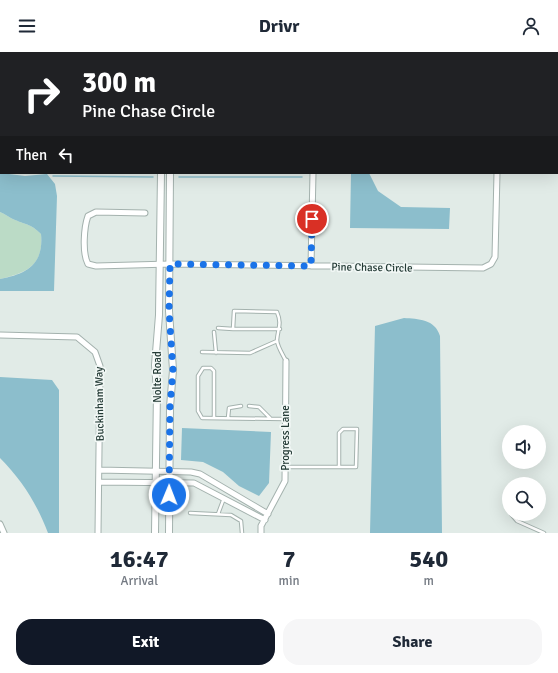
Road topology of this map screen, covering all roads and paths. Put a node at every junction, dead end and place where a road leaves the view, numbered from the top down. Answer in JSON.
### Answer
{"nodes":[{"id":1,"x":161,"y":174,"type":"edge"},
{"id":2,"x":170,"y":174,"type":"edge"},
{"id":3,"x":313,"y":174,"type":"edge"},
{"id":4,"x":497,"y":174,"type":"edge"},
{"id":5,"x":145,"y":213,"type":"dead end"},
{"id":6,"x":170,"y":264,"type":"junction"},
{"id":7,"x":160,"y":265,"type":"junction"},
{"id":8,"x":311,"y":266,"type":"junction"},
{"id":9,"x":218,"y":328,"type":"dead end"},
{"id":10,"x":233,"y":329,"type":"junction"},
{"id":11,"x":280,"y":329,"type":"junction"},
{"id":12,"x":214,"y":332,"type":"dead end"},
{"id":13,"x":0,"y":335,"type":"edge"},
{"id":14,"x":277,"y":341,"type":"junction"},
{"id":15,"x":202,"y":352,"type":"dead end"},
{"id":16,"x":216,"y":353,"type":"junction"},
{"id":17,"x":286,"y":361,"type":"joint"},
{"id":18,"x":241,"y":406,"type":"dead end"},
{"id":19,"x":250,"y":406,"type":"dead end"},
{"id":20,"x":214,"y":418,"type":"junction"},
{"id":21,"x":228,"y":418,"type":"junction"},
{"id":22,"x":270,"y":419,"type":"junction"},
{"id":23,"x":285,"y":419,"type":"junction"},
{"id":24,"x":285,"y":466,"type":"junction"},
{"id":25,"x":339,"y":467,"type":"junction"},
{"id":26,"x":99,"y":470,"type":"junction"},
{"id":27,"x":156,"y":471,"type":"junction"},
{"id":28,"x":170,"y":472,"type":"junction"},
{"id":29,"x":99,"y":482,"type":"junction"},
{"id":30,"x":156,"y":483,"type":"junction"},
{"id":31,"x":169,"y":483,"type":"junction"},
{"id":32,"x":224,"y":498,"type":"junction"},
{"id":33,"x":190,"y":513,"type":"dead end"},
{"id":34,"x":218,"y":514,"type":"junction"},
{"id":35,"x":268,"y":514,"type":"junction"},
{"id":36,"x":265,"y":520,"type":"junction"},
{"id":37,"x":517,"y":521,"type":"edge"},
{"id":38,"x":0,"y":524,"type":"edge"},
{"id":39,"x":4,"y":533,"type":"edge"},
{"id":40,"x":98,"y":533,"type":"edge"},
{"id":41,"x":155,"y":533,"type":"edge"},
{"id":42,"x":169,"y":533,"type":"edge"},
{"id":43,"x":242,"y":533,"type":"edge"},
{"id":44,"x":261,"y":533,"type":"edge"},
{"id":45,"x":544,"y":533,"type":"edge"}],
"edges":[{"from":1,"to":7,"type":"street","name":"Nolte Road"},
{"from":2,"to":6,"type":"street","name":"Nolte Road"},
{"from":3,"to":8,"type":"street"},
{"from":4,"to":8,"type":"street","name":"Pine Chase Circle"},
{"from":5,"to":7,"type":"street","name":"Pine Chase Circle"},
{"from":6,"to":7,"type":"street","name":"Pine Chase Circle"},
{"from":6,"to":8,"type":"street","name":"Pine Chase Circle"},
{"from":6,"to":28,"type":"street","name":"Nolte Road"},
{"from":7,"to":27,"type":"street","name":"Nolte Road"},
{"from":9,"to":10,"type":"lane"},
{"from":10,"to":11,"type":"lane"},
{"from":10,"to":11,"type":"lane"},
{"from":11,"to":14,"type":"lane"},
{"from":12,"to":16,"type":"lane"},
{"from":13,"to":26,"type":"street","name":"Buckinham Way"},
{"from":14,"to":16,"type":"lane"},
{"from":14,"to":17,"type":"lane"},
{"from":15,"to":16,"type":"lane"},
{"from":17,"to":23,"type":"street","name":"Progress Lane"},
{"from":18,"to":21,"type":"lane"},
{"from":19,"to":22,"type":"lane"},
{"from":20,"to":20,"type":"lane"},
{"from":20,"to":21,"type":"lane"},
{"from":21,"to":22,"type":"lane"},
{"from":22,"to":23,"type":"lane"},
{"from":23,"to":24,"type":"street","name":"Progress Lane"},
{"from":24,"to":25,"type":"lane"},
{"from":24,"to":35,"type":"street","name":"Progress Lane"},
{"from":25,"to":25,"type":"lane"},
{"from":26,"to":27,"type":"street"},
{"from":26,"to":29,"type":"street","name":"Buckinham Way"},
{"from":27,"to":28,"type":"street"},
{"from":27,"to":30,"type":"street","name":"Nolte Road"},
{"from":28,"to":31,"type":"street","name":"Nolte Road"},
{"from":28,"to":35,"type":"street"},
{"from":29,"to":30,"type":"street"},
{"from":29,"to":40,"type":"street","name":"Buckinham Way"},
{"from":30,"to":31,"type":"street"},
{"from":30,"to":41,"type":"street","name":"Nolte Road"},
{"from":31,"to":32,"type":"street"},
{"from":31,"to":42,"type":"street","name":"Nolte Road"},
{"from":32,"to":34,"type":"lane"},
{"from":32,"to":36,"type":"street"},
{"from":33,"to":34,"type":"lane"},
{"from":34,"to":43,"type":"lane"},
{"from":35,"to":36,"type":"street","name":"Progress Lane"},
{"from":36,"to":44,"type":"street","name":"Progress Lane"},
{"from":37,"to":45,"type":"lane"},
{"from":38,"to":39,"type":"street"}]}
